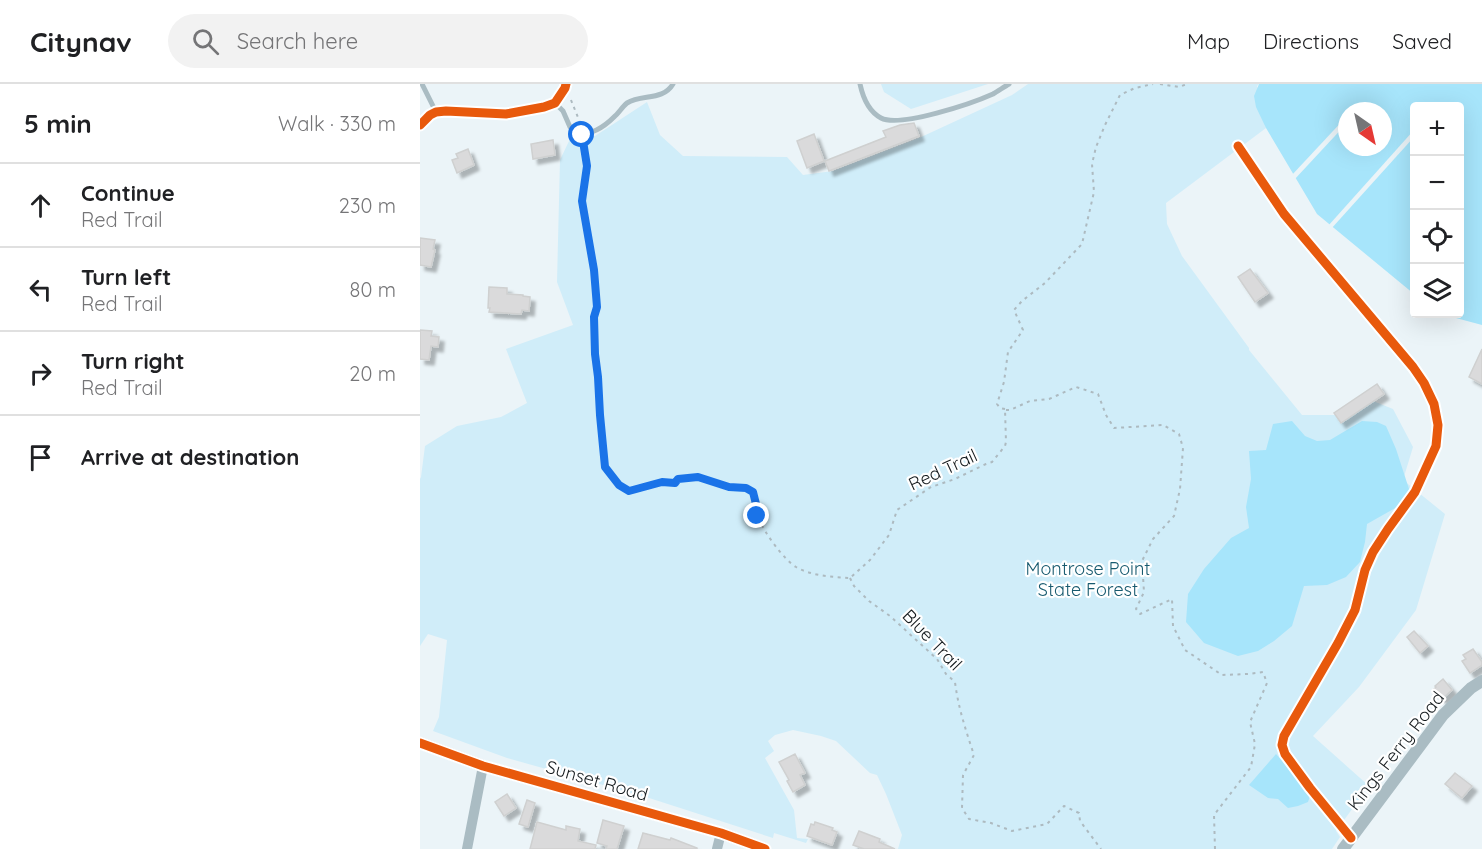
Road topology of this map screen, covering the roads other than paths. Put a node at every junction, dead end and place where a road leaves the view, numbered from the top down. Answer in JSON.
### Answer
{"nodes":[{"id":1,"x":422,"y":84,"type":"edge"},
{"id":2,"x":673,"y":84,"type":"edge"},
{"id":3,"x":860,"y":84,"type":"edge"},
{"id":4,"x":1009,"y":84,"type":"edge"},
{"id":5,"x":567,"y":85,"type":"edge"},
{"id":6,"x":555,"y":102,"type":"junction"},
{"id":7,"x":436,"y":112,"type":"junction"},
{"id":8,"x":420,"y":125,"type":"edge"},
{"id":9,"x":1238,"y":146,"type":"dead end"},
{"id":10,"x":1482,"y":681,"type":"edge"},
{"id":11,"x":420,"y":743,"type":"edge"},
{"id":12,"x":483,"y":766,"type":"junction"},
{"id":13,"x":721,"y":833,"type":"junction"},
{"id":14,"x":1351,"y":838,"type":"junction"},
{"id":15,"x":467,"y":849,"type":"edge"},
{"id":16,"x":717,"y":849,"type":"edge"},
{"id":17,"x":765,"y":849,"type":"edge"},
{"id":18,"x":1343,"y":849,"type":"edge"}],
"edges":[{"from":1,"to":7,"type":"lane"},
{"from":2,"to":6,"type":"lane"},
{"from":3,"to":4,"type":"lane"},
{"from":5,"to":6,"type":"street"},
{"from":6,"to":7,"type":"street"},
{"from":7,"to":8,"type":"street"},
{"from":9,"to":14,"type":"street"},
{"from":10,"to":14,"type":"street","name":"Kings Ferry Road"},
{"from":11,"to":12,"type":"street","name":"Sunset Road"},
{"from":12,"to":13,"type":"street","name":"Sunset Road"},
{"from":12,"to":15,"type":"street"},
{"from":13,"to":16,"type":"street"},
{"from":13,"to":17,"type":"street","name":"Sunset Road"},
{"from":14,"to":18,"type":"street","name":"Kings Ferry Road"}]}
